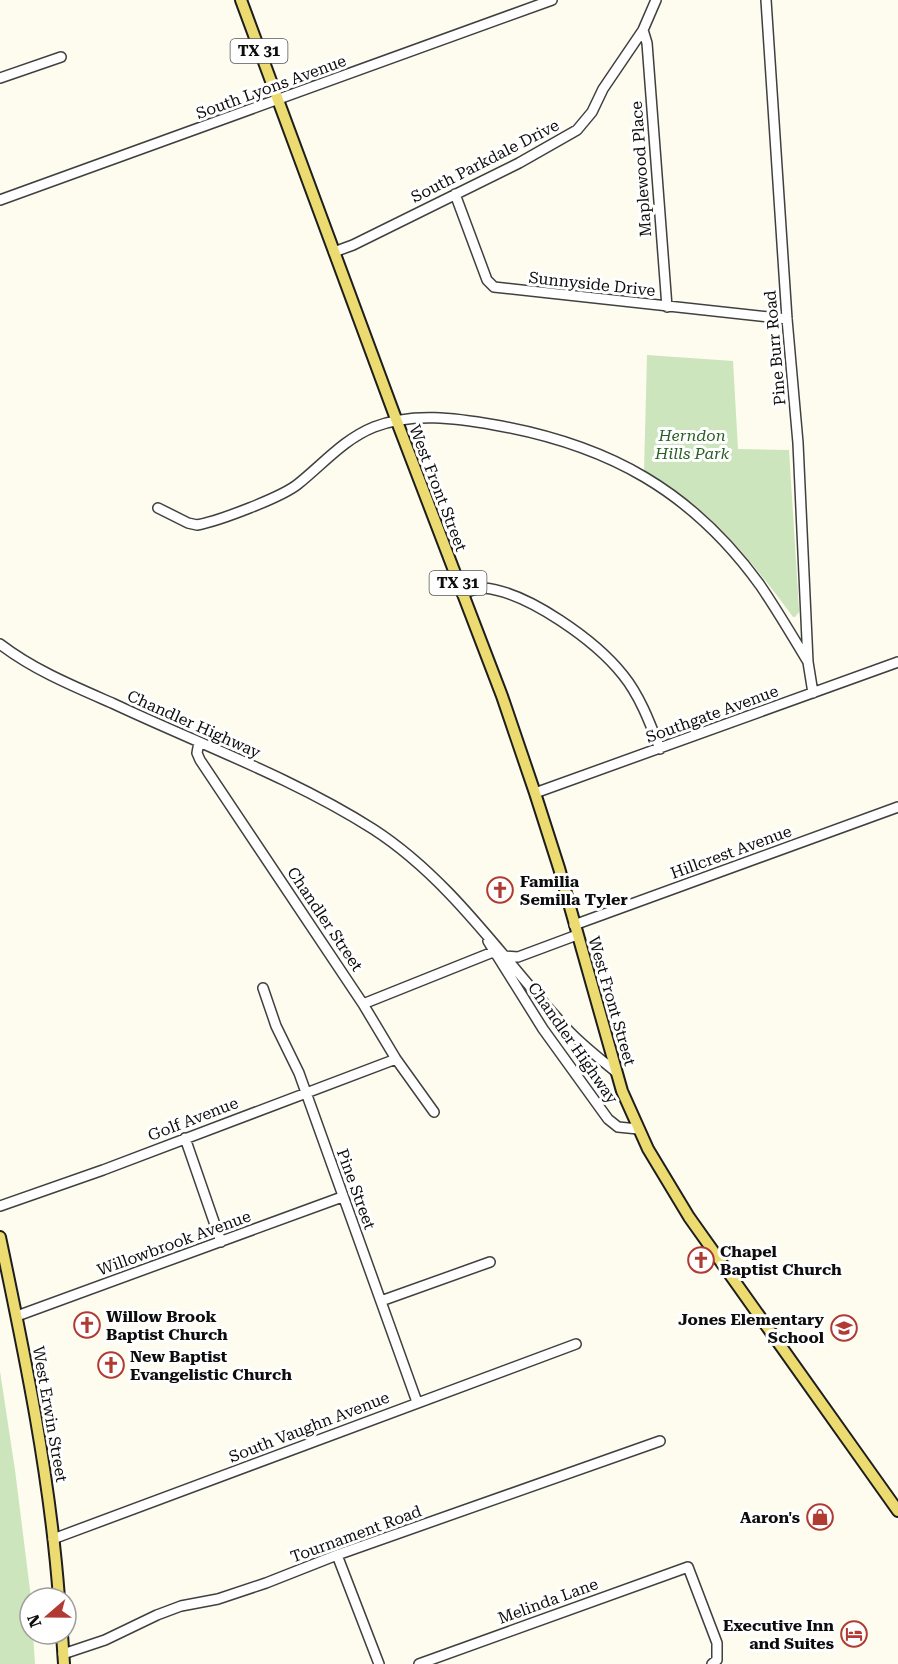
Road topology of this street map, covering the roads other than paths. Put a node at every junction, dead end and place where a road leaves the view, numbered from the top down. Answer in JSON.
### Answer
{"nodes":[{"id":1,"x":241,"y":0,"type":"edge"},
{"id":2,"x":552,"y":0,"type":"edge"},
{"id":3,"x":656,"y":0,"type":"edge"},
{"id":4,"x":766,"y":0,"type":"edge"},
{"id":5,"x":643,"y":30,"type":"junction"},
{"id":6,"x":61,"y":57,"type":"dead end"},
{"id":7,"x":0,"y":78,"type":"edge"},
{"id":8,"x":277,"y":101,"type":"junction"},
{"id":9,"x":455,"y":194,"type":"junction"},
{"id":10,"x":0,"y":200,"type":"edge"},
{"id":11,"x":334,"y":252,"type":"junction"},
{"id":12,"x":667,"y":307,"type":"junction"},
{"id":13,"x":788,"y":319,"type":"junction"},
{"id":14,"x":396,"y":419,"type":"junction"},
{"id":15,"x":158,"y":508,"type":"dead end"},
{"id":16,"x":462,"y":594,"type":"junction"},
{"id":17,"x":0,"y":644,"type":"edge"},
{"id":18,"x":808,"y":662,"type":"junction"},
{"id":19,"x":898,"y":662,"type":"edge"},
{"id":20,"x":813,"y":693,"type":"junction"},
{"id":21,"x":199,"y":742,"type":"junction"},
{"id":22,"x":660,"y":748,"type":"junction"},
{"id":23,"x":536,"y":793,"type":"junction"},
{"id":24,"x":898,"y":807,"type":"edge"},
{"id":25,"x":576,"y":930,"type":"junction"},
{"id":26,"x":497,"y":950,"type":"junction"},
{"id":27,"x":507,"y":957,"type":"junction"},
{"id":28,"x":263,"y":988,"type":"dead end"},
{"id":29,"x":363,"y":1004,"type":"junction"},
{"id":30,"x":396,"y":1059,"type":"junction"},
{"id":31,"x":616,"y":1072,"type":"junction"},
{"id":32,"x":306,"y":1092,"type":"junction"},
{"id":33,"x":434,"y":1112,"type":"dead end"},
{"id":34,"x":638,"y":1129,"type":"junction"},
{"id":35,"x":185,"y":1138,"type":"junction"},
{"id":36,"x":342,"y":1197,"type":"junction"},
{"id":37,"x":0,"y":1206,"type":"edge"},
{"id":38,"x":0,"y":1237,"type":"edge"},
{"id":39,"x":221,"y":1242,"type":"junction"},
{"id":40,"x":490,"y":1262,"type":"dead end"},
{"id":41,"x":381,"y":1301,"type":"junction"},
{"id":42,"x":17,"y":1316,"type":"junction"},
{"id":43,"x":576,"y":1344,"type":"dead end"},
{"id":44,"x":417,"y":1402,"type":"junction"},
{"id":45,"x":660,"y":1441,"type":"dead end"},
{"id":46,"x":898,"y":1511,"type":"edge"},
{"id":47,"x":54,"y":1539,"type":"junction"},
{"id":48,"x":337,"y":1555,"type":"junction"},
{"id":49,"x":58,"y":1586,"type":"edge"},
{"id":50,"x":63,"y":1659,"type":"edge"},
{"id":51,"x":379,"y":1664,"type":"edge"},
{"id":52,"x":419,"y":1664,"type":"edge"},
{"id":53,"x":712,"y":1664,"type":"edge"}],
"edges":[{"from":1,"to":8,"type":"main road","name":"West Front Street","number":"TX 31"},
{"from":2,"to":8,"type":"street","name":"South Lyons Avenue"},
{"from":3,"to":5,"type":"street","name":"South Parkdale Drive"},
{"from":4,"to":13,"type":"street","name":"Pine Burr Road"},
{"from":5,"to":9,"type":"street","name":"South Parkdale Drive"},
{"from":5,"to":12,"type":"street","name":"Maplewood Place"},
{"from":6,"to":7,"type":"street"},
{"from":8,"to":10,"type":"street","name":"South Lyons Avenue"},
{"from":8,"to":11,"type":"main road","name":"West Front Street","number":"TX 31"},
{"from":9,"to":11,"type":"street","name":"South Parkdale Drive"},
{"from":9,"to":12,"type":"street","name":"Sunnyside Drive"},
{"from":11,"to":14,"type":"main road","name":"West Front Street","number":"TX 31"},
{"from":12,"to":13,"type":"street","name":"Sunnyside Drive"},
{"from":13,"to":18,"type":"street","name":"Pine Burr Road"},
{"from":14,"to":15,"type":"street"},
{"from":14,"to":16,"type":"main road","name":"West Front Street","number":"TX 31"},
{"from":14,"to":18,"type":"street"},
{"from":16,"to":22,"type":"street"},
{"from":16,"to":23,"type":"main road","name":"West Front Street","number":"TX 31"},
{"from":17,"to":21,"type":"street","name":"Chandler Highway"},
{"from":18,"to":20,"type":"street","name":"Pine Burr Road"},
{"from":19,"to":20,"type":"street","name":"Southgate Avenue"},
{"from":20,"to":22,"type":"street","name":"Southgate Avenue"},
{"from":21,"to":26,"type":"street","name":"Chandler Highway"},
{"from":21,"to":29,"type":"street","name":"Chandler Street"},
{"from":22,"to":23,"type":"street","name":"Southgate Avenue"},
{"from":23,"to":25,"type":"main road","name":"West Front Street","number":"TX 31"},
{"from":24,"to":25,"type":"street","name":"Hillcrest Avenue"},
{"from":25,"to":27,"type":"street","name":"Hillcrest Avenue"},
{"from":25,"to":31,"type":"main road","name":"West Front Street","number":"TX 31"},
{"from":26,"to":27,"type":"street"},
{"from":26,"to":29,"type":"street"},
{"from":26,"to":34,"type":"street","name":"Chandler Highway"},
{"from":27,"to":31,"type":"street","name":"Chandler Highway"},
{"from":28,"to":32,"type":"street","name":"Pine Street"},
{"from":29,"to":30,"type":"street","name":"Chandler Street"},
{"from":30,"to":32,"type":"street","name":"Golf Avenue"},
{"from":30,"to":33,"type":"street","name":"Chandler Street"},
{"from":31,"to":34,"type":"main road","name":"West Front Street","number":"TX 31"},
{"from":32,"to":35,"type":"street","name":"Golf Avenue"},
{"from":32,"to":36,"type":"street","name":"Pine Street"},
{"from":34,"to":46,"type":"main road","number":"TX 31"},
{"from":35,"to":37,"type":"street","name":"Golf Avenue"},
{"from":35,"to":39,"type":"street"},
{"from":36,"to":39,"type":"street","name":"Willowbrook Avenue"},
{"from":36,"to":41,"type":"street","name":"Pine Street"},
{"from":38,"to":42,"type":"main road","name":"West Erwin Street"},
{"from":39,"to":42,"type":"street","name":"Willowbrook Avenue"},
{"from":40,"to":41,"type":"street"},
{"from":41,"to":44,"type":"street","name":"Pine Street"},
{"from":42,"to":47,"type":"main road","name":"West Erwin Street"},
{"from":43,"to":44,"type":"street","name":"South Vaughn Avenue"},
{"from":44,"to":47,"type":"street","name":"South Vaughn Avenue"},
{"from":45,"to":48,"type":"street","name":"Tournament Road"},
{"from":47,"to":49,"type":"main road","name":"West Erwin Street"},
{"from":48,"to":50,"type":"street","name":"Tournament Road"},
{"from":48,"to":51,"type":"street"},
{"from":52,"to":53,"type":"street","name":"Melinda Lane"}]}
